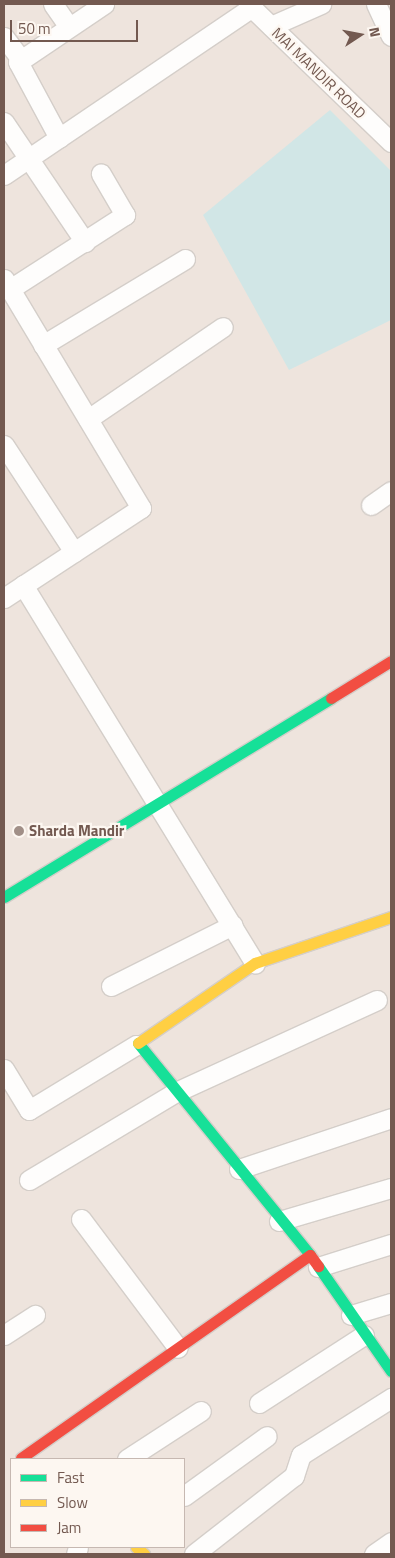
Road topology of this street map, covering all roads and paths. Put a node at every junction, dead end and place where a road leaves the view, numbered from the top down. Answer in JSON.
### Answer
{"nodes":[{"id":1,"x":53,"y":4,"type":"edge"},
{"id":2,"x":104,"y":4,"type":"edge"},
{"id":3,"x":321,"y":4,"type":"edge"},
{"id":4,"x":376,"y":4,"type":"edge"},
{"id":5,"x":250,"y":6,"type":"edge"},
{"id":6,"x":270,"y":26,"type":"junction"},
{"id":7,"x":69,"y":27,"type":"junction"},
{"id":8,"x":391,"y":36,"type":"edge"},
{"id":9,"x":4,"y":37,"type":"edge"},
{"id":10,"x":20,"y":58,"type":"junction"},
{"id":11,"x":4,"y":122,"type":"edge"},
{"id":12,"x":59,"y":138,"type":"junction"},
{"id":13,"x":391,"y":142,"type":"edge"},
{"id":14,"x":28,"y":158,"type":"junction"},
{"id":15,"x":101,"y":174,"type":"dead end"},
{"id":16,"x":4,"y":175,"type":"edge"},
{"id":17,"x":85,"y":242,"type":"junction"},
{"id":18,"x":185,"y":259,"type":"dead end"},
{"id":19,"x":7,"y":284,"type":"edge"},
{"id":20,"x":224,"y":327,"type":"dead end"},
{"id":21,"x":43,"y":345,"type":"junction"},
{"id":22,"x":88,"y":419,"type":"junction"},
{"id":23,"x":4,"y":445,"type":"edge"},
{"id":24,"x":391,"y":491,"type":"edge"},
{"id":25,"x":370,"y":505,"type":"dead end"},
{"id":26,"x":74,"y":552,"type":"junction"},
{"id":27,"x":23,"y":585,"type":"junction"},
{"id":28,"x":4,"y":598,"type":"edge"},
{"id":29,"x":391,"y":661,"type":"edge"},
{"id":30,"x":159,"y":803,"type":"junction"},
{"id":31,"x":4,"y":897,"type":"edge"},
{"id":32,"x":391,"y":917,"type":"edge"},
{"id":33,"x":233,"y":925,"type":"junction"},
{"id":34,"x":255,"y":963,"type":"junction"},
{"id":35,"x":111,"y":986,"type":"dead end"},
{"id":36,"x":377,"y":1000,"type":"dead end"},
{"id":37,"x":136,"y":1045,"type":"junction"},
{"id":38,"x":7,"y":1080,"type":"edge"},
{"id":39,"x":176,"y":1092,"type":"junction"},
{"id":40,"x":391,"y":1118,"type":"edge"},
{"id":41,"x":239,"y":1169,"type":"junction"},
{"id":42,"x":29,"y":1180,"type":"dead end"},
{"id":43,"x":391,"y":1188,"type":"edge"},
{"id":44,"x":81,"y":1219,"type":"dead end"},
{"id":45,"x":279,"y":1221,"type":"junction"},
{"id":46,"x":391,"y":1244,"type":"edge"},
{"id":47,"x":314,"y":1261,"type":"junction"},
{"id":48,"x":391,"y":1303,"type":"edge"},
{"id":49,"x":36,"y":1315,"type":"dead end"},
{"id":50,"x":352,"y":1315,"type":"junction"},
{"id":51,"x":4,"y":1335,"type":"edge"},
{"id":52,"x":364,"y":1335,"type":"junction"},
{"id":53,"x":178,"y":1348,"type":"junction"},
{"id":54,"x":390,"y":1369,"type":"edge"},
{"id":55,"x":391,"y":1398,"type":"edge"},
{"id":56,"x":259,"y":1403,"type":"dead end"},
{"id":57,"x":201,"y":1411,"type":"dead end"},
{"id":58,"x":267,"y":1436,"type":"dead end"},
{"id":59,"x":10,"y":1450,"type":"dead end"},
{"id":60,"x":21,"y":1458,"type":"edge"},
{"id":61,"x":23,"y":1458,"type":"edge"},
{"id":62,"x":129,"y":1458,"type":"edge"},
{"id":63,"x":185,"y":1495,"type":"edge"},
{"id":64,"x":391,"y":1542,"type":"edge"},
{"id":65,"x":194,"y":1554,"type":"edge"},
{"id":66,"x":374,"y":1554,"type":"edge"}],
"edges":[{"from":1,"to":7,"type":"street"},
{"from":2,"to":7,"type":"street"},
{"from":3,"to":6,"type":"street"},
{"from":4,"to":8,"type":"street"},
{"from":5,"to":6,"type":"street","name":"MAI MANDIR ROAD"},
{"from":5,"to":12,"type":"street"},
{"from":6,"to":13,"type":"street","name":"MAI MANDIR ROAD"},
{"from":7,"to":10,"type":"street"},
{"from":9,"to":10,"type":"street"},
{"from":10,"to":12,"type":"street"},
{"from":11,"to":14,"type":"street"},
{"from":12,"to":14,"type":"street"},
{"from":14,"to":16,"type":"street"},
{"from":14,"to":17,"type":"street"},
{"from":15,"to":17,"type":"street"},
{"from":17,"to":19,"type":"street"},
{"from":18,"to":21,"type":"street"},
{"from":19,"to":21,"type":"street"},
{"from":20,"to":22,"type":"street"},
{"from":21,"to":22,"type":"street"},
{"from":22,"to":26,"type":"street"},
{"from":23,"to":26,"type":"street"},
{"from":24,"to":25,"type":"street"},
{"from":26,"to":27,"type":"street"},
{"from":27,"to":28,"type":"street"},
{"from":27,"to":30,"type":"street"},
{"from":29,"to":30,"type":"street"},
{"from":30,"to":31,"type":"street"},
{"from":30,"to":33,"type":"street"},
{"from":32,"to":34,"type":"street"},
{"from":33,"to":34,"type":"street"},
{"from":33,"to":35,"type":"street"},
{"from":34,"to":37,"type":"street"},
{"from":36,"to":39,"type":"street"},
{"from":37,"to":38,"type":"street"},
{"from":37,"to":39,"type":"street"},
{"from":39,"to":41,"type":"street"},
{"from":39,"to":42,"type":"street"},
{"from":40,"to":41,"type":"street"},
{"from":41,"to":45,"type":"street"},
{"from":43,"to":45,"type":"street"},
{"from":44,"to":53,"type":"street"},
{"from":45,"to":47,"type":"street"},
{"from":46,"to":47,"type":"street"},
{"from":47,"to":50,"type":"street"},
{"from":47,"to":53,"type":"street"},
{"from":48,"to":50,"type":"street"},
{"from":49,"to":51,"type":"street"},
{"from":50,"to":52,"type":"street"},
{"from":52,"to":54,"type":"street"},
{"from":52,"to":56,"type":"street"},
{"from":53,"to":61,"type":"street"},
{"from":55,"to":65,"type":"street"},
{"from":57,"to":62,"type":"street"},
{"from":58,"to":63,"type":"street"},
{"from":59,"to":60,"type":"street"},
{"from":64,"to":66,"type":"street"}]}
